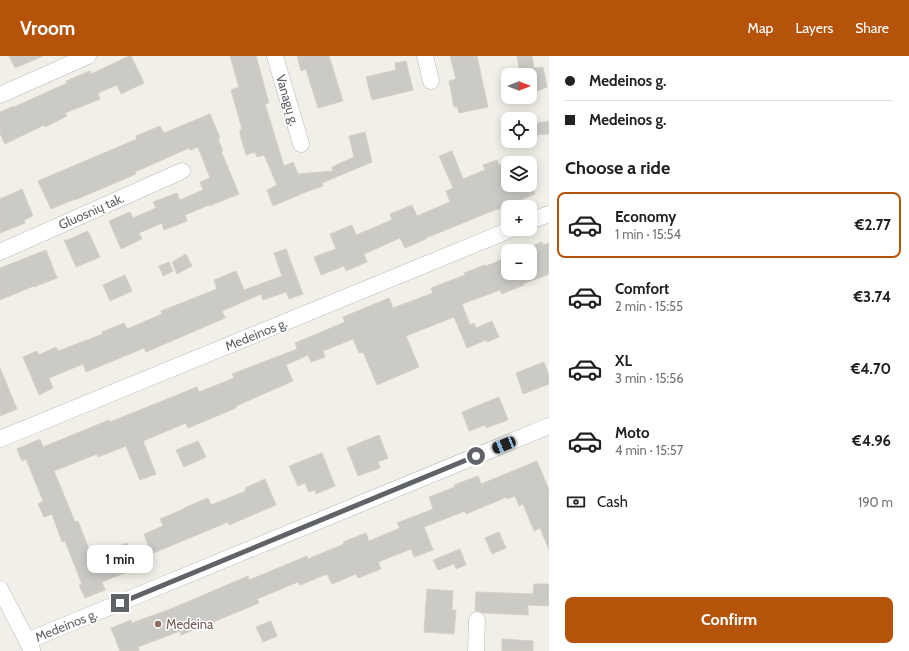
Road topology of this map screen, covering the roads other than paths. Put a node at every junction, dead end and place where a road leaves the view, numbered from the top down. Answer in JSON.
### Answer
{"nodes":[{"id":1,"x":88,"y":56,"type":"edge"},
{"id":2,"x":275,"y":56,"type":"edge"},
{"id":3,"x":425,"y":56,"type":"edge"},
{"id":4,"x":431,"y":81,"type":"dead end"},
{"id":5,"x":0,"y":95,"type":"edge"},
{"id":6,"x":301,"y":144,"type":"dead end"},
{"id":7,"x":182,"y":171,"type":"dead end"},
{"id":8,"x":549,"y":214,"type":"edge"},
{"id":9,"x":537,"y":218,"type":"edge"},
{"id":10,"x":501,"y":234,"type":"edge"},
{"id":11,"x":0,"y":252,"type":"edge"},
{"id":12,"x":549,"y":426,"type":"edge"},
{"id":13,"x":0,"y":439,"type":"edge"},
{"id":14,"x":0,"y":589,"type":"edge"},
{"id":15,"x":477,"y":620,"type":"dead end"},
{"id":16,"x":30,"y":646,"type":"edge"},
{"id":17,"x":476,"y":651,"type":"edge"}],
"edges":[{"from":1,"to":5,"type":"street"},
{"from":2,"to":6,"type":"street","name":"Vanagų g."},
{"from":3,"to":4,"type":"street"},
{"from":7,"to":11,"type":"street","name":"Gluosnių tak."},
{"from":8,"to":9,"type":"street"},
{"from":10,"to":13,"type":"street","name":"Medeinos g."},
{"from":12,"to":16,"type":"street","name":"Medeinos g."},
{"from":14,"to":16,"type":"street"},
{"from":15,"to":17,"type":"street"}]}
